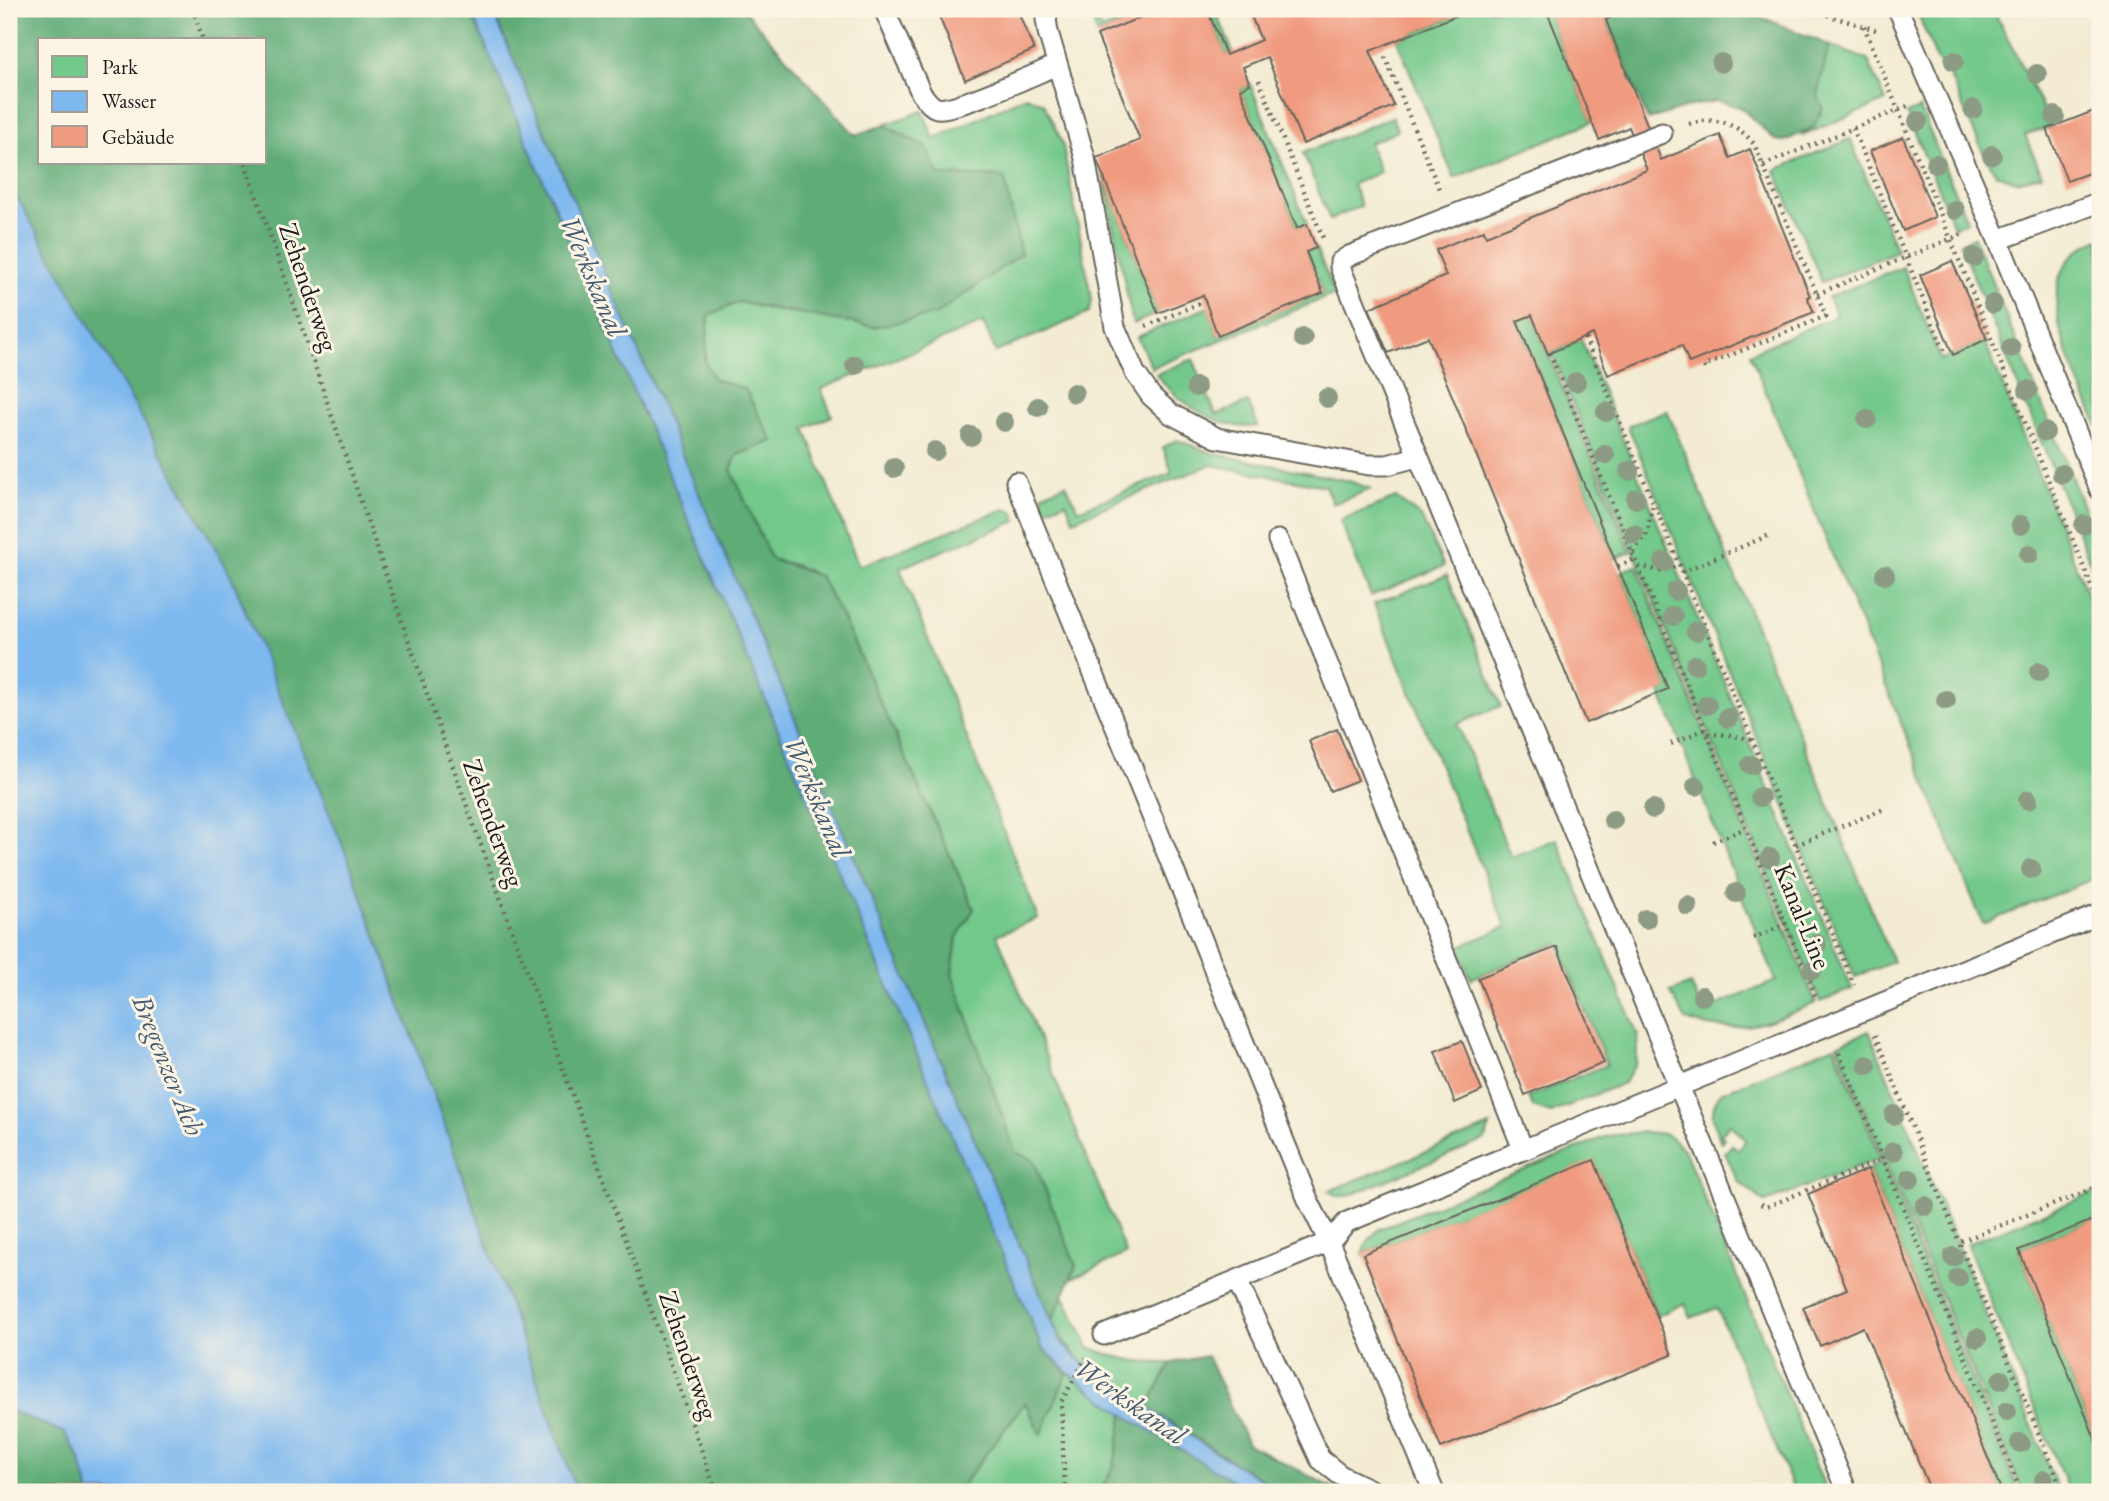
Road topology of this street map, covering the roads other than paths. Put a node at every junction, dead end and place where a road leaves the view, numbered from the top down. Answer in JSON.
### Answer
{"nodes":[{"id":1,"x":884,"y":9,"type":"edge"},
{"id":2,"x":1049,"y":9,"type":"edge"},
{"id":3,"x":1898,"y":9,"type":"edge"},
{"id":4,"x":1057,"y":65,"type":"junction"},
{"id":5,"x":1662,"y":133,"type":"road end"},
{"id":6,"x":2100,"y":202,"type":"edge"},
{"id":7,"x":1994,"y":231,"type":"junction"},
{"id":8,"x":1416,"y":457,"type":"junction"},
{"id":9,"x":1016,"y":481,"type":"dead end"},
{"id":10,"x":2100,"y":490,"type":"edge"},
{"id":11,"x":1278,"y":540,"type":"dead end"},
{"id":12,"x":2100,"y":914,"type":"edge"},
{"id":13,"x":1678,"y":1086,"type":"junction"},
{"id":14,"x":1524,"y":1149,"type":"junction"},
{"id":15,"x":1329,"y":1242,"type":"junction"},
{"id":16,"x":1237,"y":1280,"type":"junction"},
{"id":17,"x":1098,"y":1342,"type":"road end"},
{"id":18,"x":1375,"y":1492,"type":"edge"},
{"id":19,"x":1434,"y":1492,"type":"edge"},
{"id":20,"x":1847,"y":1492,"type":"edge"}],
"edges":[{"from":1,"to":4,"type":"lane"},
{"from":2,"to":4,"type":"lane"},
{"from":3,"to":7,"type":"lane"},
{"from":4,"to":8,"type":"lane"},
{"from":5,"to":8,"type":"lane"},
{"from":6,"to":7,"type":"lane"},
{"from":7,"to":10,"type":"lane"},
{"from":8,"to":13,"type":"lane"},
{"from":9,"to":15,"type":"lane"},
{"from":11,"to":14,"type":"lane"},
{"from":12,"to":13,"type":"lane"},
{"from":13,"to":14,"type":"lane"},
{"from":13,"to":20,"type":"lane"},
{"from":14,"to":15,"type":"lane"},
{"from":15,"to":16,"type":"lane"},
{"from":15,"to":19,"type":"lane"},
{"from":16,"to":17,"type":"lane"},
{"from":16,"to":18,"type":"lane"}]}
